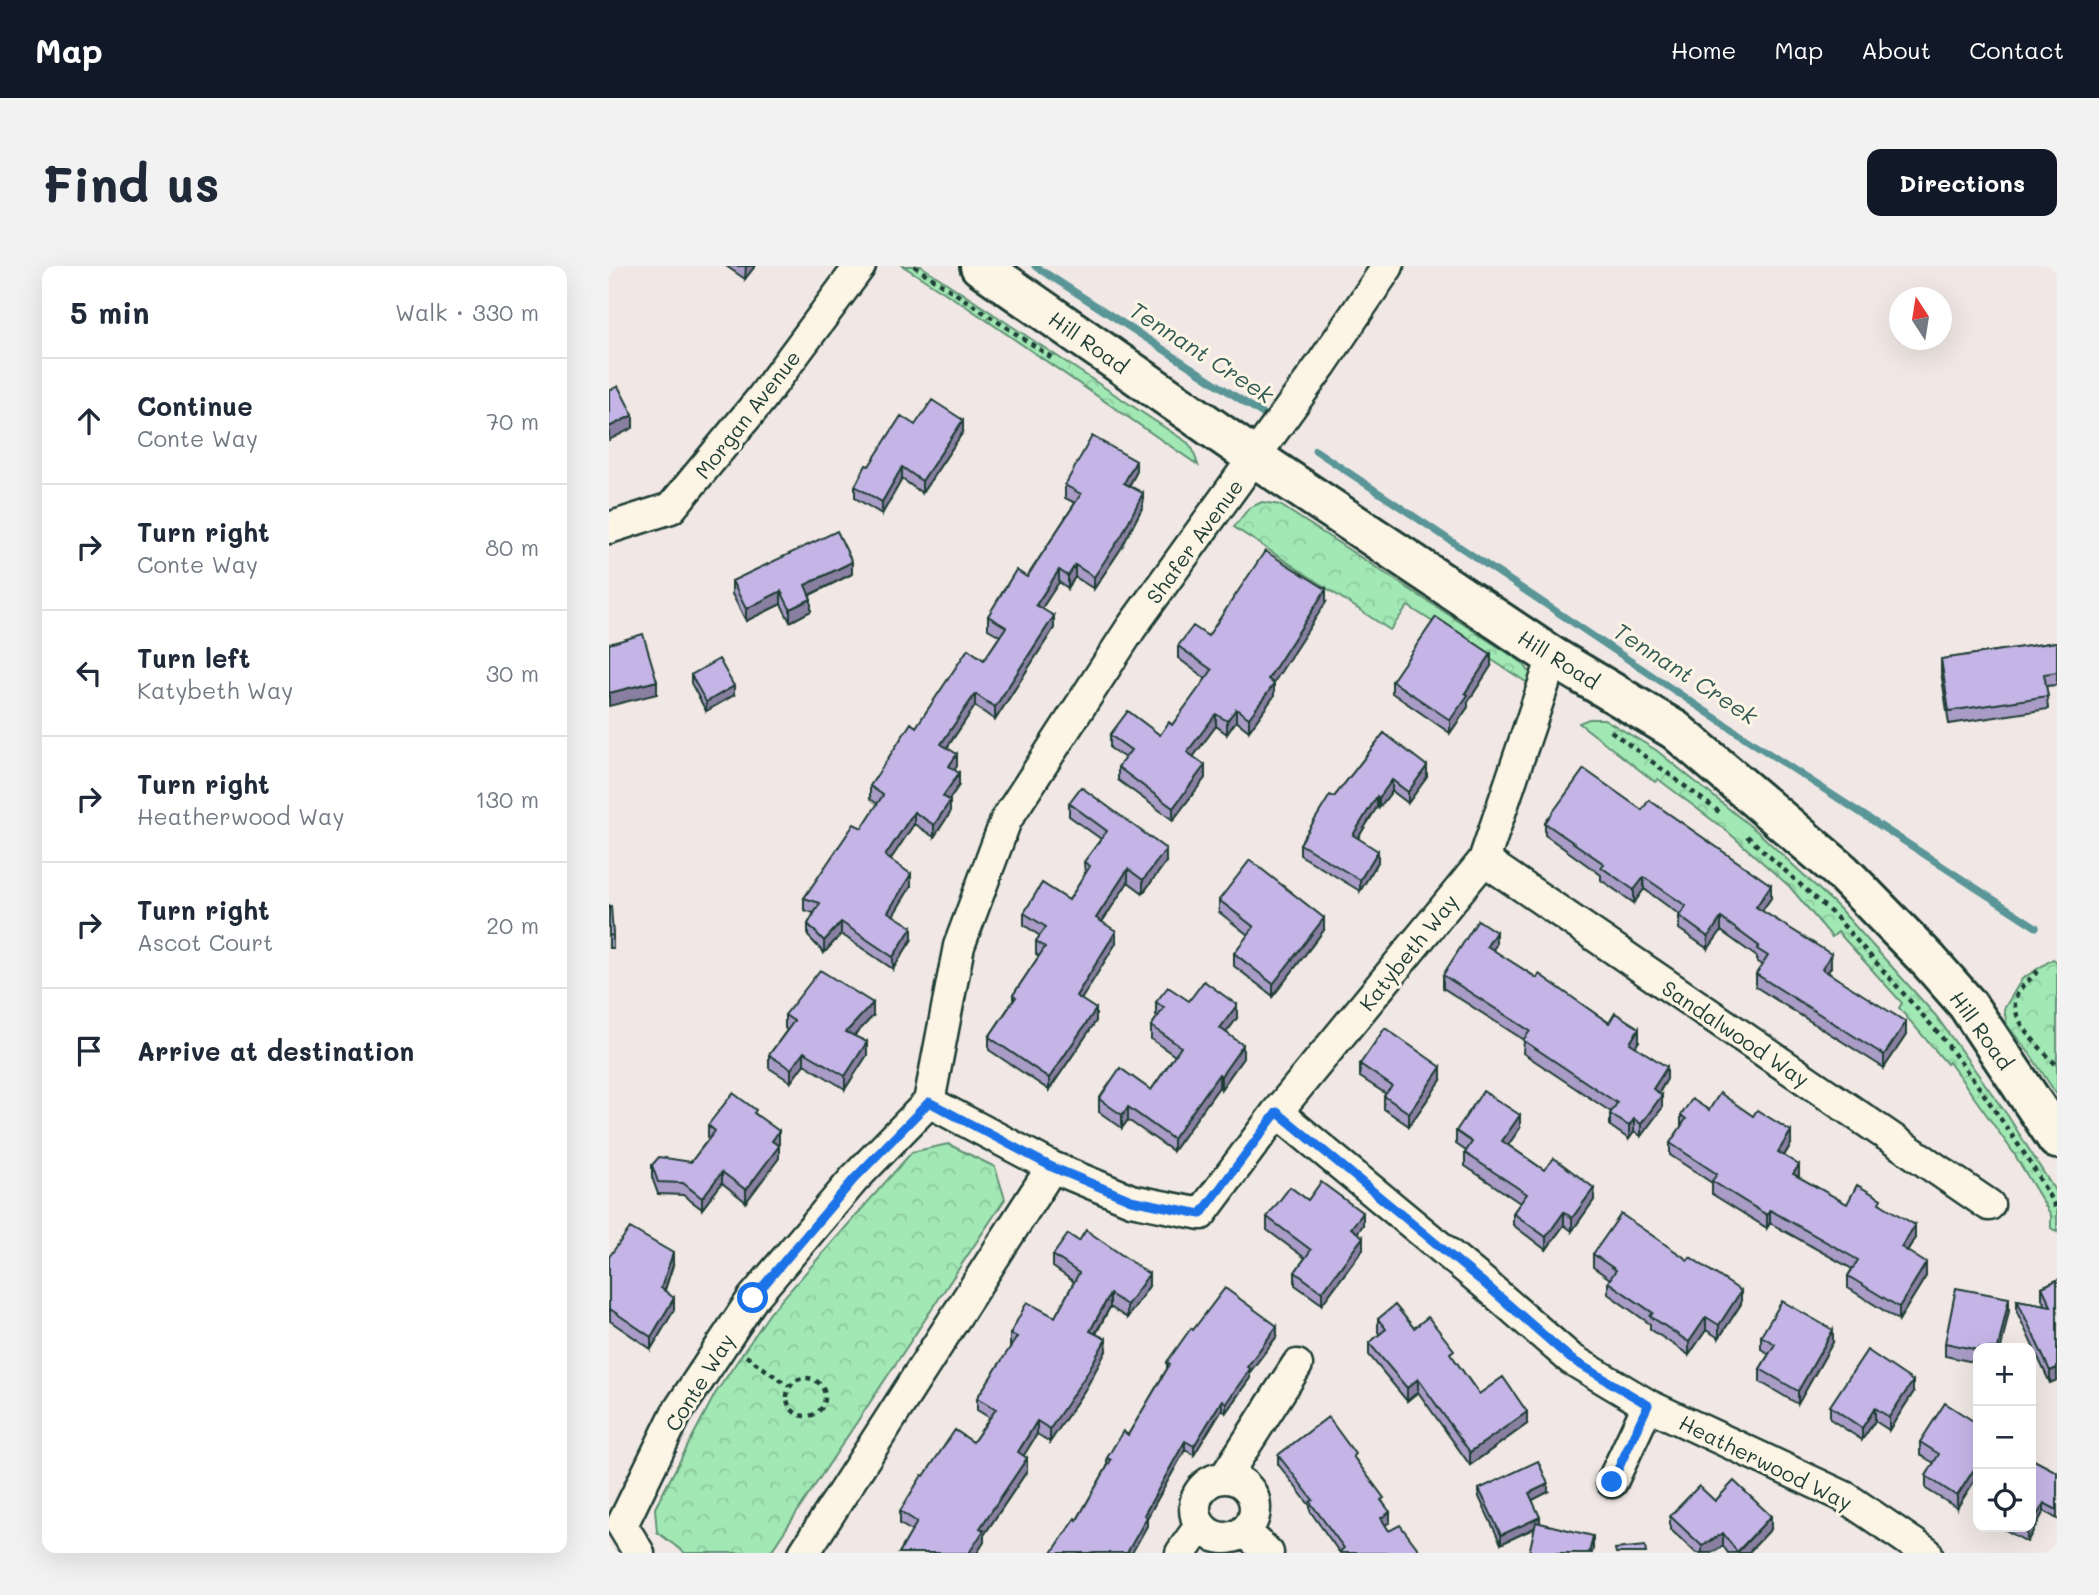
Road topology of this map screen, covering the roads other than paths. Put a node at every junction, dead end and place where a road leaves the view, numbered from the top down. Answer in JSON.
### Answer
{"nodes":[{"id":1,"x":860,"y":266,"type":"edge"},
{"id":2,"x":980,"y":266,"type":"edge"},
{"id":3,"x":1388,"y":266,"type":"edge"},
{"id":4,"x":1254,"y":457,"type":"junction"},
{"id":5,"x":609,"y":528,"type":"edge"},
{"id":6,"x":1553,"y":657,"type":"junction"},
{"id":7,"x":1484,"y":860,"type":"junction"},
{"id":8,"x":929,"y":1102,"type":"junction"},
{"id":9,"x":1277,"y":1112,"type":"junction"},
{"id":10,"x":2057,"y":1139,"type":"edge"},
{"id":11,"x":1052,"y":1167,"type":"junction"},
{"id":12,"x":1989,"y":1205,"type":"dead end"},
{"id":13,"x":1297,"y":1366,"type":"dead end"},
{"id":14,"x":1648,"y":1405,"type":"junction"},
{"id":15,"x":1226,"y":1477,"type":"junction"},
{"id":16,"x":1612,"y":1482,"type":"dead end"},
{"id":17,"x":1200,"y":1526,"type":"junction"},
{"id":18,"x":1245,"y":1531,"type":"junction"},
{"id":19,"x":639,"y":1553,"type":"edge"},
{"id":20,"x":804,"y":1553,"type":"edge"},
{"id":21,"x":1181,"y":1553,"type":"edge"},
{"id":22,"x":1268,"y":1553,"type":"edge"},
{"id":23,"x":1927,"y":1553,"type":"edge"}],
"edges":[{"from":1,"to":5,"type":"street","name":"Morgan Avenue"},
{"from":2,"to":4,"type":"main road","name":"Hill Road"},
{"from":3,"to":4,"type":"street","name":"Shafer Avenue"},
{"from":4,"to":6,"type":"main road","name":"Hill Road"},
{"from":4,"to":8,"type":"street","name":"Shafer Avenue"},
{"from":6,"to":7,"type":"street","name":"Katybeth Way"},
{"from":6,"to":10,"type":"main road","name":"Hill Road"},
{"from":7,"to":9,"type":"street","name":"Katybeth Way"},
{"from":7,"to":12,"type":"street","name":"Sandalwood Way"},
{"from":8,"to":11,"type":"street"},
{"from":8,"to":19,"type":"street","name":"Conte Way"},
{"from":9,"to":11,"type":"street","name":"Katybeth Way"},
{"from":9,"to":14,"type":"street","name":"Heatherwood Way"},
{"from":11,"to":20,"type":"street"},
{"from":13,"to":15,"type":"street"},
{"from":14,"to":16,"type":"street"},
{"from":14,"to":23,"type":"street","name":"Heatherwood Way"},
{"from":15,"to":17,"type":"street"},
{"from":15,"to":18,"type":"street"},
{"from":17,"to":18,"type":"street"},
{"from":17,"to":21,"type":"street"},
{"from":18,"to":22,"type":"street"}]}
